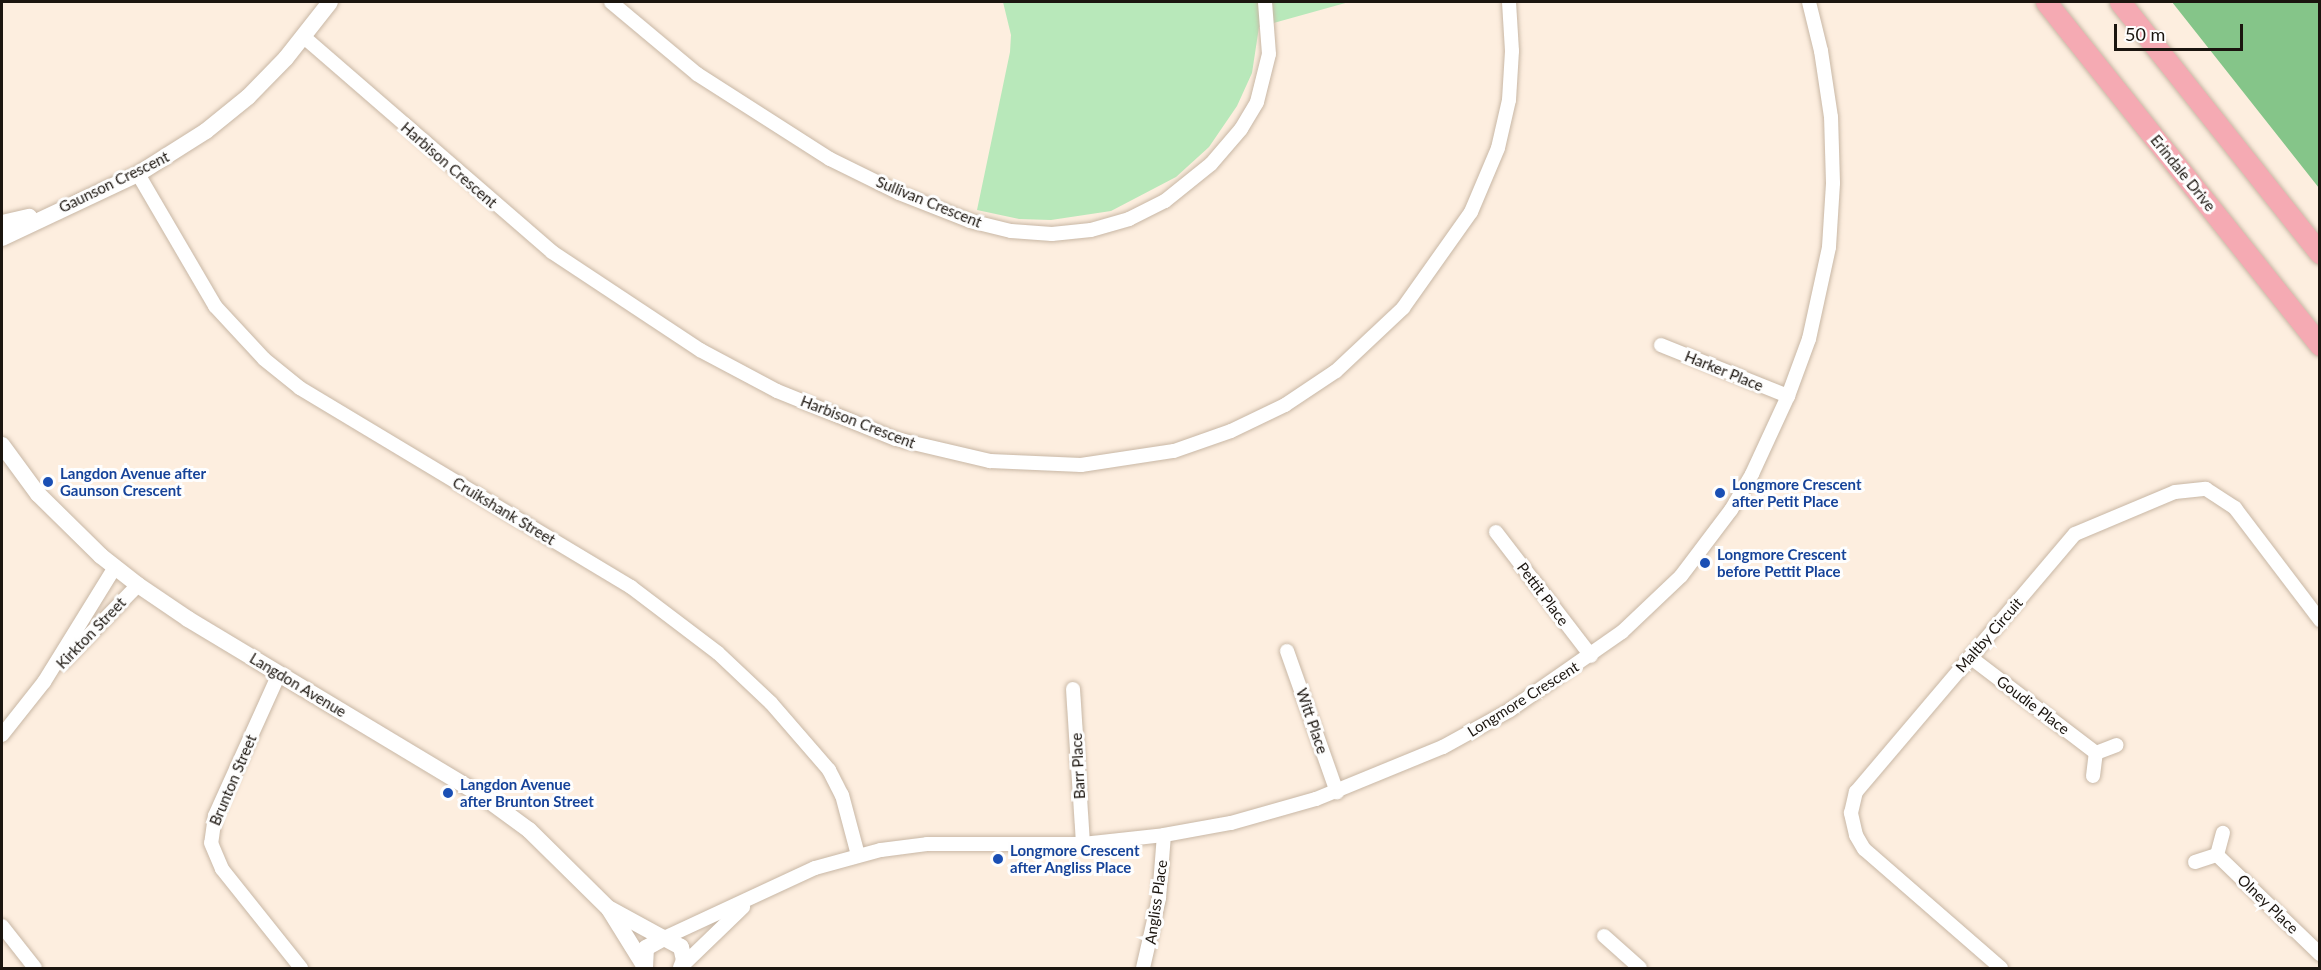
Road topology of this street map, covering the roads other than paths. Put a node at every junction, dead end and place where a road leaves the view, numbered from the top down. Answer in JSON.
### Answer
{"nodes":[{"id":1,"x":330,"y":2,"type":"edge"},
{"id":2,"x":610,"y":2,"type":"edge"},
{"id":3,"x":1265,"y":2,"type":"edge"},
{"id":4,"x":1509,"y":2,"type":"edge"},
{"id":5,"x":1809,"y":2,"type":"edge"},
{"id":6,"x":2046,"y":2,"type":"edge"},
{"id":7,"x":2120,"y":2,"type":"edge"},
{"id":8,"x":304,"y":37,"type":"junction"},
{"id":9,"x":138,"y":174,"type":"junction"},
{"id":10,"x":51,"y":213,"type":"junction"},
{"id":11,"x":2,"y":223,"type":"edge"},
{"id":12,"x":2,"y":238,"type":"edge"},
{"id":13,"x":2319,"y":253,"type":"edge"},
{"id":14,"x":1661,"y":345,"type":"dead end"},
{"id":15,"x":2319,"y":345,"type":"edge"},
{"id":16,"x":1788,"y":396,"type":"junction"},
{"id":17,"x":2,"y":445,"type":"edge"},
{"id":18,"x":1497,"y":531,"type":"dead end"},
{"id":19,"x":115,"y":567,"type":"junction"},
{"id":20,"x":138,"y":585,"type":"junction"},
{"id":21,"x":2319,"y":620,"type":"edge"},
{"id":22,"x":1287,"y":651,"type":"dead end"},
{"id":23,"x":1591,"y":656,"type":"junction"},
{"id":24,"x":1970,"y":657,"type":"junction"},
{"id":25,"x":279,"y":674,"type":"junction"},
{"id":26,"x":44,"y":682,"type":"junction"},
{"id":27,"x":1073,"y":689,"type":"dead end"},
{"id":28,"x":2,"y":735,"type":"edge"},
{"id":29,"x":2118,"y":744,"type":"dead end"},
{"id":30,"x":2096,"y":753,"type":"junction"},
{"id":31,"x":2093,"y":776,"type":"dead end"},
{"id":32,"x":1337,"y":792,"type":"junction"},
{"id":33,"x":2223,"y":833,"type":"dead end"},
{"id":34,"x":1164,"y":835,"type":"junction"},
{"id":35,"x":1083,"y":844,"type":"junction"},
{"id":36,"x":858,"y":855,"type":"junction"},
{"id":37,"x":2217,"y":855,"type":"junction"},
{"id":38,"x":2195,"y":862,"type":"dead end"},
{"id":39,"x":749,"y":902,"type":"junction"},
{"id":40,"x":609,"y":909,"type":"junction"},
{"id":41,"x":2,"y":926,"type":"edge"},
{"id":42,"x":1604,"y":936,"type":"dead end"},
{"id":43,"x":664,"y":938,"type":"junction"},
{"id":44,"x":2319,"y":954,"type":"edge"},
{"id":45,"x":682,"y":967,"type":"edge"},
{"id":46,"x":646,"y":968,"type":"edge"},
{"id":47,"x":35,"y":969,"type":"edge"},
{"id":48,"x":301,"y":969,"type":"edge"},
{"id":49,"x":1143,"y":969,"type":"edge"},
{"id":50,"x":1640,"y":969,"type":"edge"},
{"id":51,"x":2001,"y":969,"type":"edge"}],
"edges":[{"from":1,"to":8,"type":"street","name":"Gaunson Crescent"},
{"from":2,"to":3,"type":"street","name":"Sullivan Crescent"},
{"from":4,"to":8,"type":"street","name":"Harbison Crescent"},
{"from":5,"to":16,"type":"street","name":"Longmore Crescent"},
{"from":6,"to":15,"type":"main road","name":"Erindale Drive"},
{"from":7,"to":13,"type":"main road"},
{"from":8,"to":9,"type":"street","name":"Gaunson Crescent"},
{"from":9,"to":10,"type":"street","name":"Gaunson Crescent"},
{"from":9,"to":36,"type":"street","name":"Cruikshank Street"},
{"from":10,"to":11,"type":"street","name":"Gaunson Crescent"},
{"from":10,"to":12,"type":"street","name":"Gaunson Crescent"},
{"from":14,"to":16,"type":"street","name":"Harker Place"},
{"from":16,"to":23,"type":"street","name":"Longmore Crescent"},
{"from":17,"to":19,"type":"street","name":"Langdon Avenue"},
{"from":18,"to":23,"type":"street","name":"Pettit Place"},
{"from":19,"to":20,"type":"street","name":"Langdon Avenue"},
{"from":19,"to":26,"type":"street","name":"Kirkton Street"},
{"from":20,"to":25,"type":"street","name":"Langdon Avenue"},
{"from":20,"to":26,"type":"street","name":"Kirkton Street"},
{"from":21,"to":24,"type":"street","name":"Maltby Circuit"},
{"from":22,"to":32,"type":"street","name":"Witt Place"},
{"from":23,"to":32,"type":"street","name":"Longmore Crescent"},
{"from":24,"to":30,"type":"street","name":"Goudie Place"},
{"from":24,"to":51,"type":"street","name":"Maltby Circuit"},
{"from":25,"to":40,"type":"street","name":"Langdon Avenue"},
{"from":25,"to":48,"type":"street","name":"Brunton Street"},
{"from":26,"to":28,"type":"street","name":"Kirkton Street"},
{"from":27,"to":35,"type":"street","name":"Barr Place"},
{"from":29,"to":30,"type":"street"},
{"from":30,"to":31,"type":"street"},
{"from":32,"to":34,"type":"street","name":"Longmore Crescent"},
{"from":33,"to":37,"type":"street"},
{"from":34,"to":35,"type":"street","name":"Longmore Crescent"},
{"from":34,"to":49,"type":"street","name":"Angliss Place"},
{"from":35,"to":36,"type":"street","name":"Longmore Crescent"},
{"from":36,"to":39,"type":"street","name":"Longmore Crescent"},
{"from":37,"to":38,"type":"street"},
{"from":37,"to":44,"type":"street","name":"Olney Place"},
{"from":39,"to":43,"type":"street","name":"Longmore Crescent"},
{"from":39,"to":45,"type":"street","name":"Longmore Crescent"},
{"from":40,"to":43,"type":"street","name":"Langdon Avenue"},
{"from":40,"to":46,"type":"street","name":"Langdon Avenue"},
{"from":41,"to":47,"type":"street"},
{"from":42,"to":50,"type":"street"},
{"from":43,"to":45,"type":"street","name":"Langdon Avenue"},
{"from":43,"to":46,"type":"street","name":"Langdon Avenue"}]}
